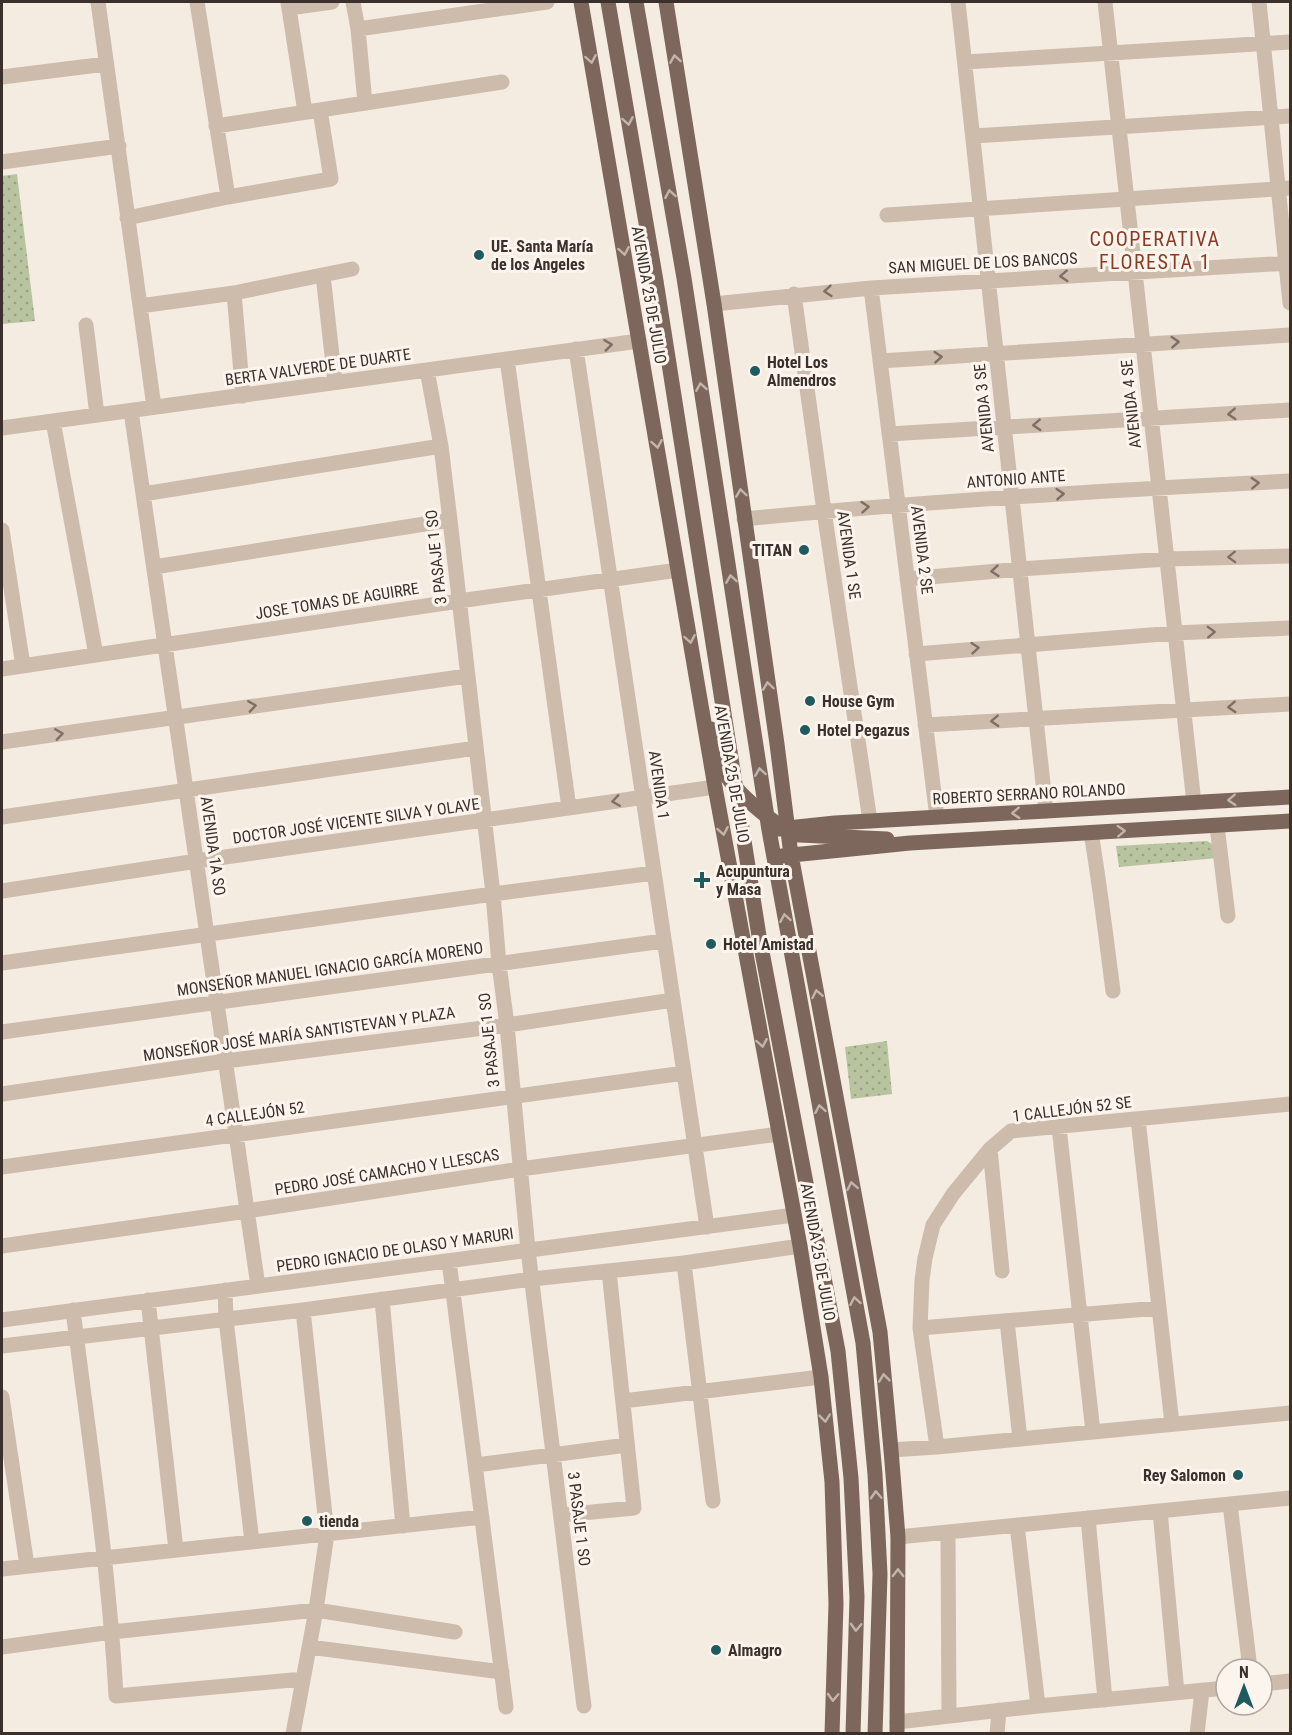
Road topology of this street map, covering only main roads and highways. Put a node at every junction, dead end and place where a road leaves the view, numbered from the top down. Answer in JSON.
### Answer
{"nodes":[{"id":1,"x":581,"y":2,"type":"edge"},
{"id":2,"x":608,"y":2,"type":"edge"},
{"id":3,"x":636,"y":2,"type":"edge"},
{"id":4,"x":666,"y":2,"type":"edge"},
{"id":5,"x":662,"y":147,"type":"junction"},
{"id":6,"x":633,"y":150,"type":"junction"},
{"id":7,"x":684,"y":278,"type":"junction"},
{"id":8,"x":656,"y":281,"type":"junction"},
{"id":9,"x":693,"y":514,"type":"junction"},
{"id":10,"x":670,"y":519,"type":"junction"},
{"id":11,"x":699,"y":690,"type":"junction"},
{"id":12,"x":1290,"y":797,"type":"edge"},
{"id":13,"x":1290,"y":821,"type":"edge"},
{"id":14,"x":787,"y":828,"type":"junction"},
{"id":15,"x":769,"y":830,"type":"junction"},
{"id":16,"x":948,"y":841,"type":"junction"},
{"id":17,"x":791,"y":855,"type":"junction"},
{"id":18,"x":774,"y":857,"type":"junction"},
{"id":19,"x":880,"y":1574,"type":"junction"},
{"id":20,"x":897,"y":1631,"type":"junction"},
{"id":21,"x":897,"y":1728,"type":"edge"},
{"id":22,"x":832,"y":1734,"type":"edge"},
{"id":23,"x":853,"y":1734,"type":"edge"},
{"id":24,"x":875,"y":1734,"type":"edge"}],
"edges":[{"from":1,"to":10,"type":"main road","name":"AVENIDA 25 DE JULIO","one_way":true},
{"from":2,"to":6,"type":"main road","name":"AVENIDA 25 DE JULIO","one_way":true},
{"from":3,"to":5,"type":"main road","name":"AVENIDA 25 DE JULIO"},
{"from":14,"to":4,"type":"main road","one_way":true},
{"from":5,"to":6,"type":"main road"},
{"from":7,"to":5,"type":"main road","name":"AVENIDA 25 DE JULIO","one_way":true},
{"from":6,"to":8,"type":"main road","name":"AVENIDA 25 DE JULIO"},
{"from":7,"to":8,"type":"main road"},
{"from":15,"to":7,"type":"main road","name":"AVENIDA 25 DE JULIO","one_way":true},
{"from":8,"to":9,"type":"main road","name":"AVENIDA 25 DE JULIO"},
{"from":9,"to":10,"type":"main road"},
{"from":9,"to":23,"type":"main road","name":"AVENIDA 25 DE JULIO","one_way":true},
{"from":10,"to":11,"type":"main road","name":"AVENIDA 25 DE JULIO","one_way":true},
{"from":11,"to":16,"type":"main road","bridge":true},
{"from":11,"to":22,"type":"main road","name":"AVENIDA 25 DE JULIO","one_way":true},
{"from":12,"to":14,"type":"main road","name":"ROBERTO SERRANO ROLANDO","one_way":true},
{"from":16,"to":13,"type":"main road","one_way":true},
{"from":14,"to":15,"type":"main road","name":"ROBERTO SERRANO ROLANDO"},
{"from":14,"to":17,"type":"main road"},
{"from":15,"to":18,"type":"main road","name":"AVENIDA 25 DE JULIO"},
{"from":16,"to":17,"type":"main road"},
{"from":17,"to":18,"type":"main road"},
{"from":20,"to":17,"type":"main road","one_way":true},
{"from":19,"to":18,"type":"main road","name":"AVENIDA 25 DE JULIO","one_way":true},
{"from":19,"to":20,"type":"main road"},
{"from":19,"to":24,"type":"main road","name":"AVENIDA 25 DE JULIO"},
{"from":20,"to":21,"type":"main road"}]}
